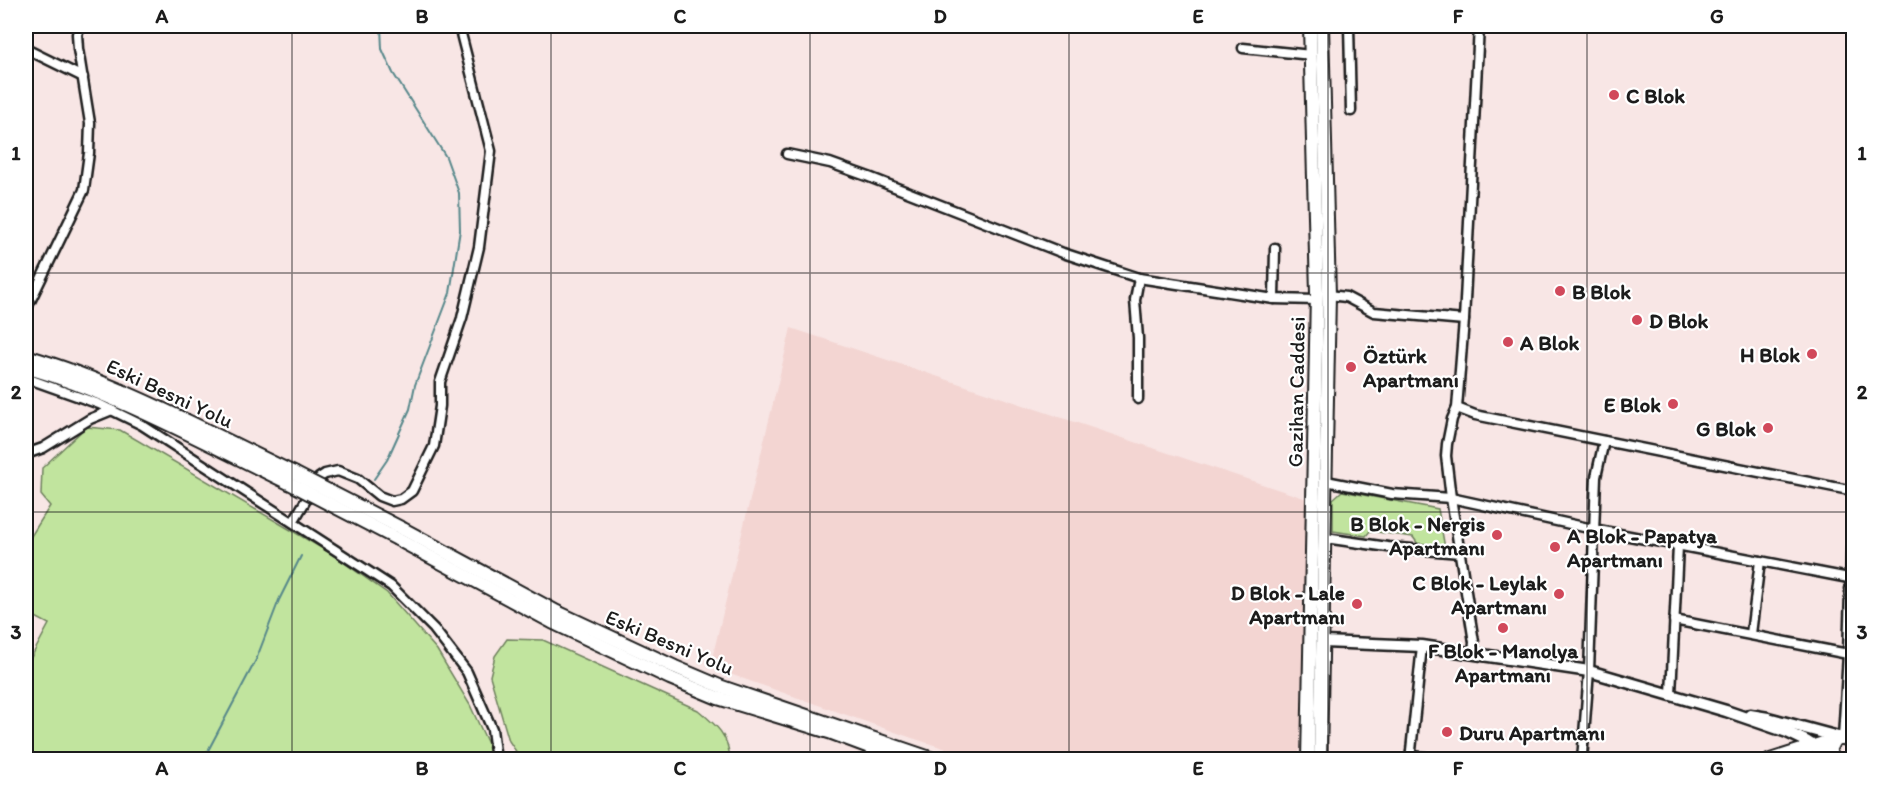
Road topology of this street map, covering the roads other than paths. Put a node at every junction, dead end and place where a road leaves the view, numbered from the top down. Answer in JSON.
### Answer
{"nodes":[{"id":1,"x":80,"y":26,"type":"edge"},
{"id":2,"x":459,"y":26,"type":"edge"},
{"id":3,"x":1310,"y":26,"type":"edge"},
{"id":4,"x":1322,"y":26,"type":"edge"},
{"id":5,"x":1349,"y":26,"type":"edge"},
{"id":6,"x":1479,"y":26,"type":"edge"},
{"id":7,"x":1243,"y":48,"type":"dead end"},
{"id":8,"x":26,"y":49,"type":"edge"},
{"id":9,"x":1311,"y":55,"type":"junction"},
{"id":10,"x":83,"y":76,"type":"junction"},
{"id":11,"x":1351,"y":111,"type":"dead end"},
{"id":12,"x":787,"y":154,"type":"dead end"},
{"id":13,"x":1275,"y":248,"type":"dead end"},
{"id":14,"x":1139,"y":278,"type":"junction"},
{"id":15,"x":1323,"y":298,"type":"junction"},
{"id":16,"x":1274,"y":299,"type":"junction"},
{"id":17,"x":26,"y":310,"type":"edge"},
{"id":18,"x":1464,"y":320,"type":"junction"},
{"id":19,"x":26,"y":356,"type":"edge"},
{"id":20,"x":26,"y":367,"type":"edge"},
{"id":21,"x":26,"y":378,"type":"edge"},
{"id":22,"x":1138,"y":399,"type":"dead end"},
{"id":23,"x":1457,"y":408,"type":"junction"},
{"id":24,"x":112,"y":410,"type":"junction"},
{"id":25,"x":1604,"y":441,"type":"junction"},
{"id":26,"x":26,"y":454,"type":"edge"},
{"id":27,"x":1854,"y":467,"type":"edge"},
{"id":28,"x":292,"y":478,"type":"junction"},
{"id":29,"x":1326,"y":481,"type":"junction"},
{"id":30,"x":1853,"y":491,"type":"edge"},
{"id":31,"x":1451,"y":498,"type":"junction"},
{"id":32,"x":293,"y":522,"type":"junction"},
{"id":33,"x":1593,"y":529,"type":"junction"},
{"id":34,"x":400,"y":534,"type":"junction"},
{"id":35,"x":1325,"y":538,"type":"junction"},
{"id":36,"x":1678,"y":546,"type":"junction"},
{"id":37,"x":1460,"y":553,"type":"junction"},
{"id":38,"x":1760,"y":561,"type":"junction"},
{"id":39,"x":1852,"y":579,"type":"edge"},
{"id":40,"x":1674,"y":620,"type":"junction"},
{"id":41,"x":1751,"y":634,"type":"junction"},
{"id":42,"x":1323,"y":642,"type":"junction"},
{"id":43,"x":1422,"y":646,"type":"junction"},
{"id":44,"x":1473,"y":653,"type":"junction"},
{"id":45,"x":1848,"y":654,"type":"junction"},
{"id":46,"x":1850,"y":670,"type":"edge"},
{"id":47,"x":1589,"y":671,"type":"junction"},
{"id":48,"x":1671,"y":694,"type":"junction"},
{"id":49,"x":1726,"y":711,"type":"junction"},
{"id":50,"x":1848,"y":745,"type":"edge"},
{"id":51,"x":1814,"y":746,"type":"junction"},
{"id":52,"x":1410,"y":758,"type":"edge"},
{"id":53,"x":496,"y":759,"type":"edge"},
{"id":54,"x":904,"y":759,"type":"edge"},
{"id":55,"x":936,"y":759,"type":"edge"},
{"id":56,"x":1308,"y":759,"type":"edge"},
{"id":57,"x":1320,"y":759,"type":"edge"},
{"id":58,"x":1457,"y":759,"type":"edge"},
{"id":59,"x":1582,"y":759,"type":"edge"},
{"id":60,"x":1770,"y":759,"type":"edge"},
{"id":61,"x":1834,"y":759,"type":"edge"}],
"edges":[{"from":1,"to":10,"type":"street"},
{"from":2,"to":32,"type":"street"},
{"from":3,"to":9,"type":"main road","name":"Gazihan Caddesi"},
{"from":4,"to":15,"type":"main road","name":"Gazihan Caddesi"},
{"from":5,"to":11,"type":"street"},
{"from":6,"to":18,"type":"street"},
{"from":7,"to":9,"type":"street"},
{"from":8,"to":10,"type":"street"},
{"from":9,"to":15,"type":"main road","name":"Gazihan Caddesi"},
{"from":10,"to":17,"type":"street"},
{"from":12,"to":14,"type":"street"},
{"from":13,"to":16,"type":"street"},
{"from":14,"to":16,"type":"street"},
{"from":14,"to":22,"type":"street"},
{"from":15,"to":16,"type":"street"},
{"from":15,"to":18,"type":"street"},
{"from":15,"to":29,"type":"main road","name":"Gazihan Caddesi"},
{"from":15,"to":56,"type":"main road","name":"Gazihan Caddesi"},
{"from":18,"to":23,"type":"street"},
{"from":19,"to":28,"type":"main road","name":"Eski Besni Yolu"},
{"from":20,"to":28,"type":"main road","name":"Eski Besni Yolu"},
{"from":21,"to":24,"type":"street"},
{"from":23,"to":25,"type":"street"},
{"from":23,"to":31,"type":"street"},
{"from":24,"to":26,"type":"street"},
{"from":24,"to":32,"type":"street"},
{"from":25,"to":30,"type":"street"},
{"from":25,"to":33,"type":"street"},
{"from":27,"to":30,"type":"street"},
{"from":28,"to":34,"type":"main road","bridge":true},
{"from":29,"to":31,"type":"street"},
{"from":29,"to":35,"type":"main road","name":"Gazihan Caddesi"},
{"from":30,"to":39,"type":"street"},
{"from":31,"to":33,"type":"street"},
{"from":31,"to":37,"type":"street"},
{"from":32,"to":53,"type":"street"},
{"from":33,"to":36,"type":"street"},
{"from":33,"to":47,"type":"street"},
{"from":34,"to":54,"type":"main road","name":"Eski Besni Yolu"},
{"from":34,"to":55,"type":"main road","name":"Eski Besni Yolu"},
{"from":35,"to":37,"type":"street"},
{"from":35,"to":42,"type":"main road","name":"Gazihan Caddesi"},
{"from":36,"to":38,"type":"street"},
{"from":36,"to":40,"type":"street"},
{"from":37,"to":44,"type":"street"},
{"from":38,"to":39,"type":"street"},
{"from":38,"to":41,"type":"street"},
{"from":39,"to":45,"type":"street"},
{"from":40,"to":41,"type":"street"},
{"from":40,"to":48,"type":"street"},
{"from":41,"to":45,"type":"street"},
{"from":42,"to":43,"type":"street"},
{"from":42,"to":57,"type":"main road","name":"Gazihan Caddesi"},
{"from":43,"to":44,"type":"street"},
{"from":43,"to":52,"type":"street"},
{"from":44,"to":47,"type":"street"},
{"from":45,"to":46,"type":"street"},
{"from":46,"to":50,"type":"street"},
{"from":47,"to":48,"type":"street"},
{"from":47,"to":59,"type":"street"},
{"from":48,"to":49,"type":"street"},
{"from":49,"to":50,"type":"street"},
{"from":49,"to":51,"type":"street"},
{"from":50,"to":51,"type":"main road"},
{"from":50,"to":61,"type":"main road"},
{"from":51,"to":60,"type":"main road"},
{"from":51,"to":61,"type":"street"},
{"from":52,"to":58,"type":"street"}]}
